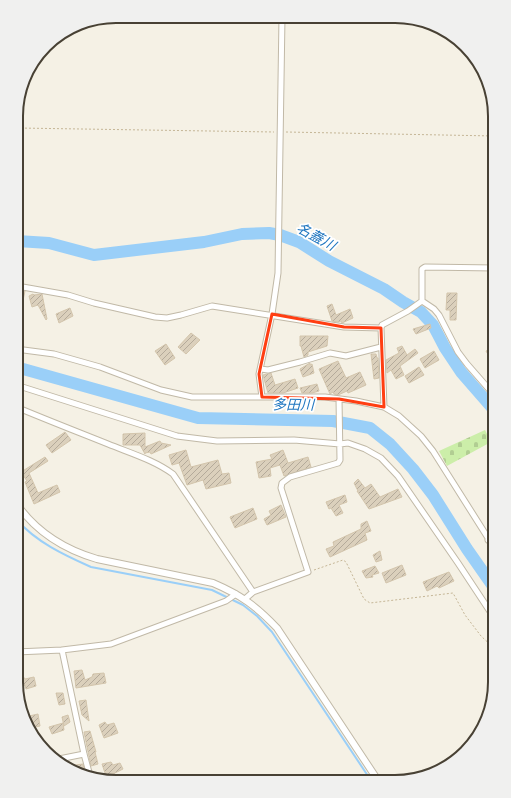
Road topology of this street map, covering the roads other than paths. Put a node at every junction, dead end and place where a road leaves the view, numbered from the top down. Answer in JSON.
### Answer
{"nodes":[{"id":1,"x":282,"y":23,"type":"edge"},
{"id":2,"x":488,"y":268,"type":"edge"},
{"id":3,"x":23,"y":287,"type":"edge"},
{"id":4,"x":421,"y":302,"type":"junction"},
{"id":5,"x":272,"y":314,"type":"junction"},
{"id":6,"x":381,"y":328,"type":"junction"},
{"id":7,"x":381,"y":347,"type":"junction"},
{"id":8,"x":23,"y":350,"type":"edge"},
{"id":9,"x":261,"y":369,"type":"junction"},
{"id":10,"x":23,"y":387,"type":"edge"},
{"id":11,"x":488,"y":388,"type":"edge"},
{"id":12,"x":262,"y":398,"type":"junction"},
{"id":13,"x":339,"y":401,"type":"junction"},
{"id":14,"x":384,"y":407,"type":"junction"},
{"id":15,"x":23,"y":410,"type":"edge"},
{"id":16,"x":340,"y":443,"type":"junction"},
{"id":17,"x":23,"y":511,"type":"edge"},
{"id":18,"x":488,"y":540,"type":"edge"},
{"id":19,"x":253,"y":592,"type":"junction"},
{"id":20,"x":233,"y":596,"type":"junction"},
{"id":21,"x":245,"y":599,"type":"junction"},
{"id":22,"x":488,"y":608,"type":"edge"},
{"id":23,"x":62,"y":650,"type":"junction"},
{"id":24,"x":23,"y":652,"type":"edge"},
{"id":25,"x":84,"y":754,"type":"junction"},
{"id":26,"x":62,"y":758,"type":"edge"},
{"id":27,"x":89,"y":771,"type":"edge"},
{"id":28,"x":374,"y":775,"type":"edge"}],
"edges":[{"from":1,"to":5,"type":"street"},
{"from":2,"to":4,"type":"street"},
{"from":3,"to":5,"type":"street"},
{"from":4,"to":6,"type":"street"},
{"from":4,"to":11,"type":"street"},
{"from":5,"to":6,"type":"street"},
{"from":5,"to":9,"type":"street"},
{"from":6,"to":7,"type":"street"},
{"from":7,"to":9,"type":"street"},
{"from":7,"to":14,"type":"street"},
{"from":8,"to":12,"type":"street"},
{"from":9,"to":12,"type":"street"},
{"from":10,"to":16,"type":"street"},
{"from":12,"to":13,"type":"street"},
{"from":13,"to":14,"type":"street"},
{"from":13,"to":16,"type":"street"},
{"from":14,"to":18,"type":"street"},
{"from":15,"to":19,"type":"street"},
{"from":16,"to":19,"type":"street"},
{"from":16,"to":22,"type":"street"},
{"from":17,"to":20,"type":"street"},
{"from":19,"to":21,"type":"street"},
{"from":20,"to":21,"type":"street"},
{"from":20,"to":23,"type":"street"},
{"from":21,"to":28,"type":"street"},
{"from":23,"to":24,"type":"street"},
{"from":23,"to":25,"type":"street"},
{"from":25,"to":26,"type":"street"},
{"from":25,"to":27,"type":"street"}]}
